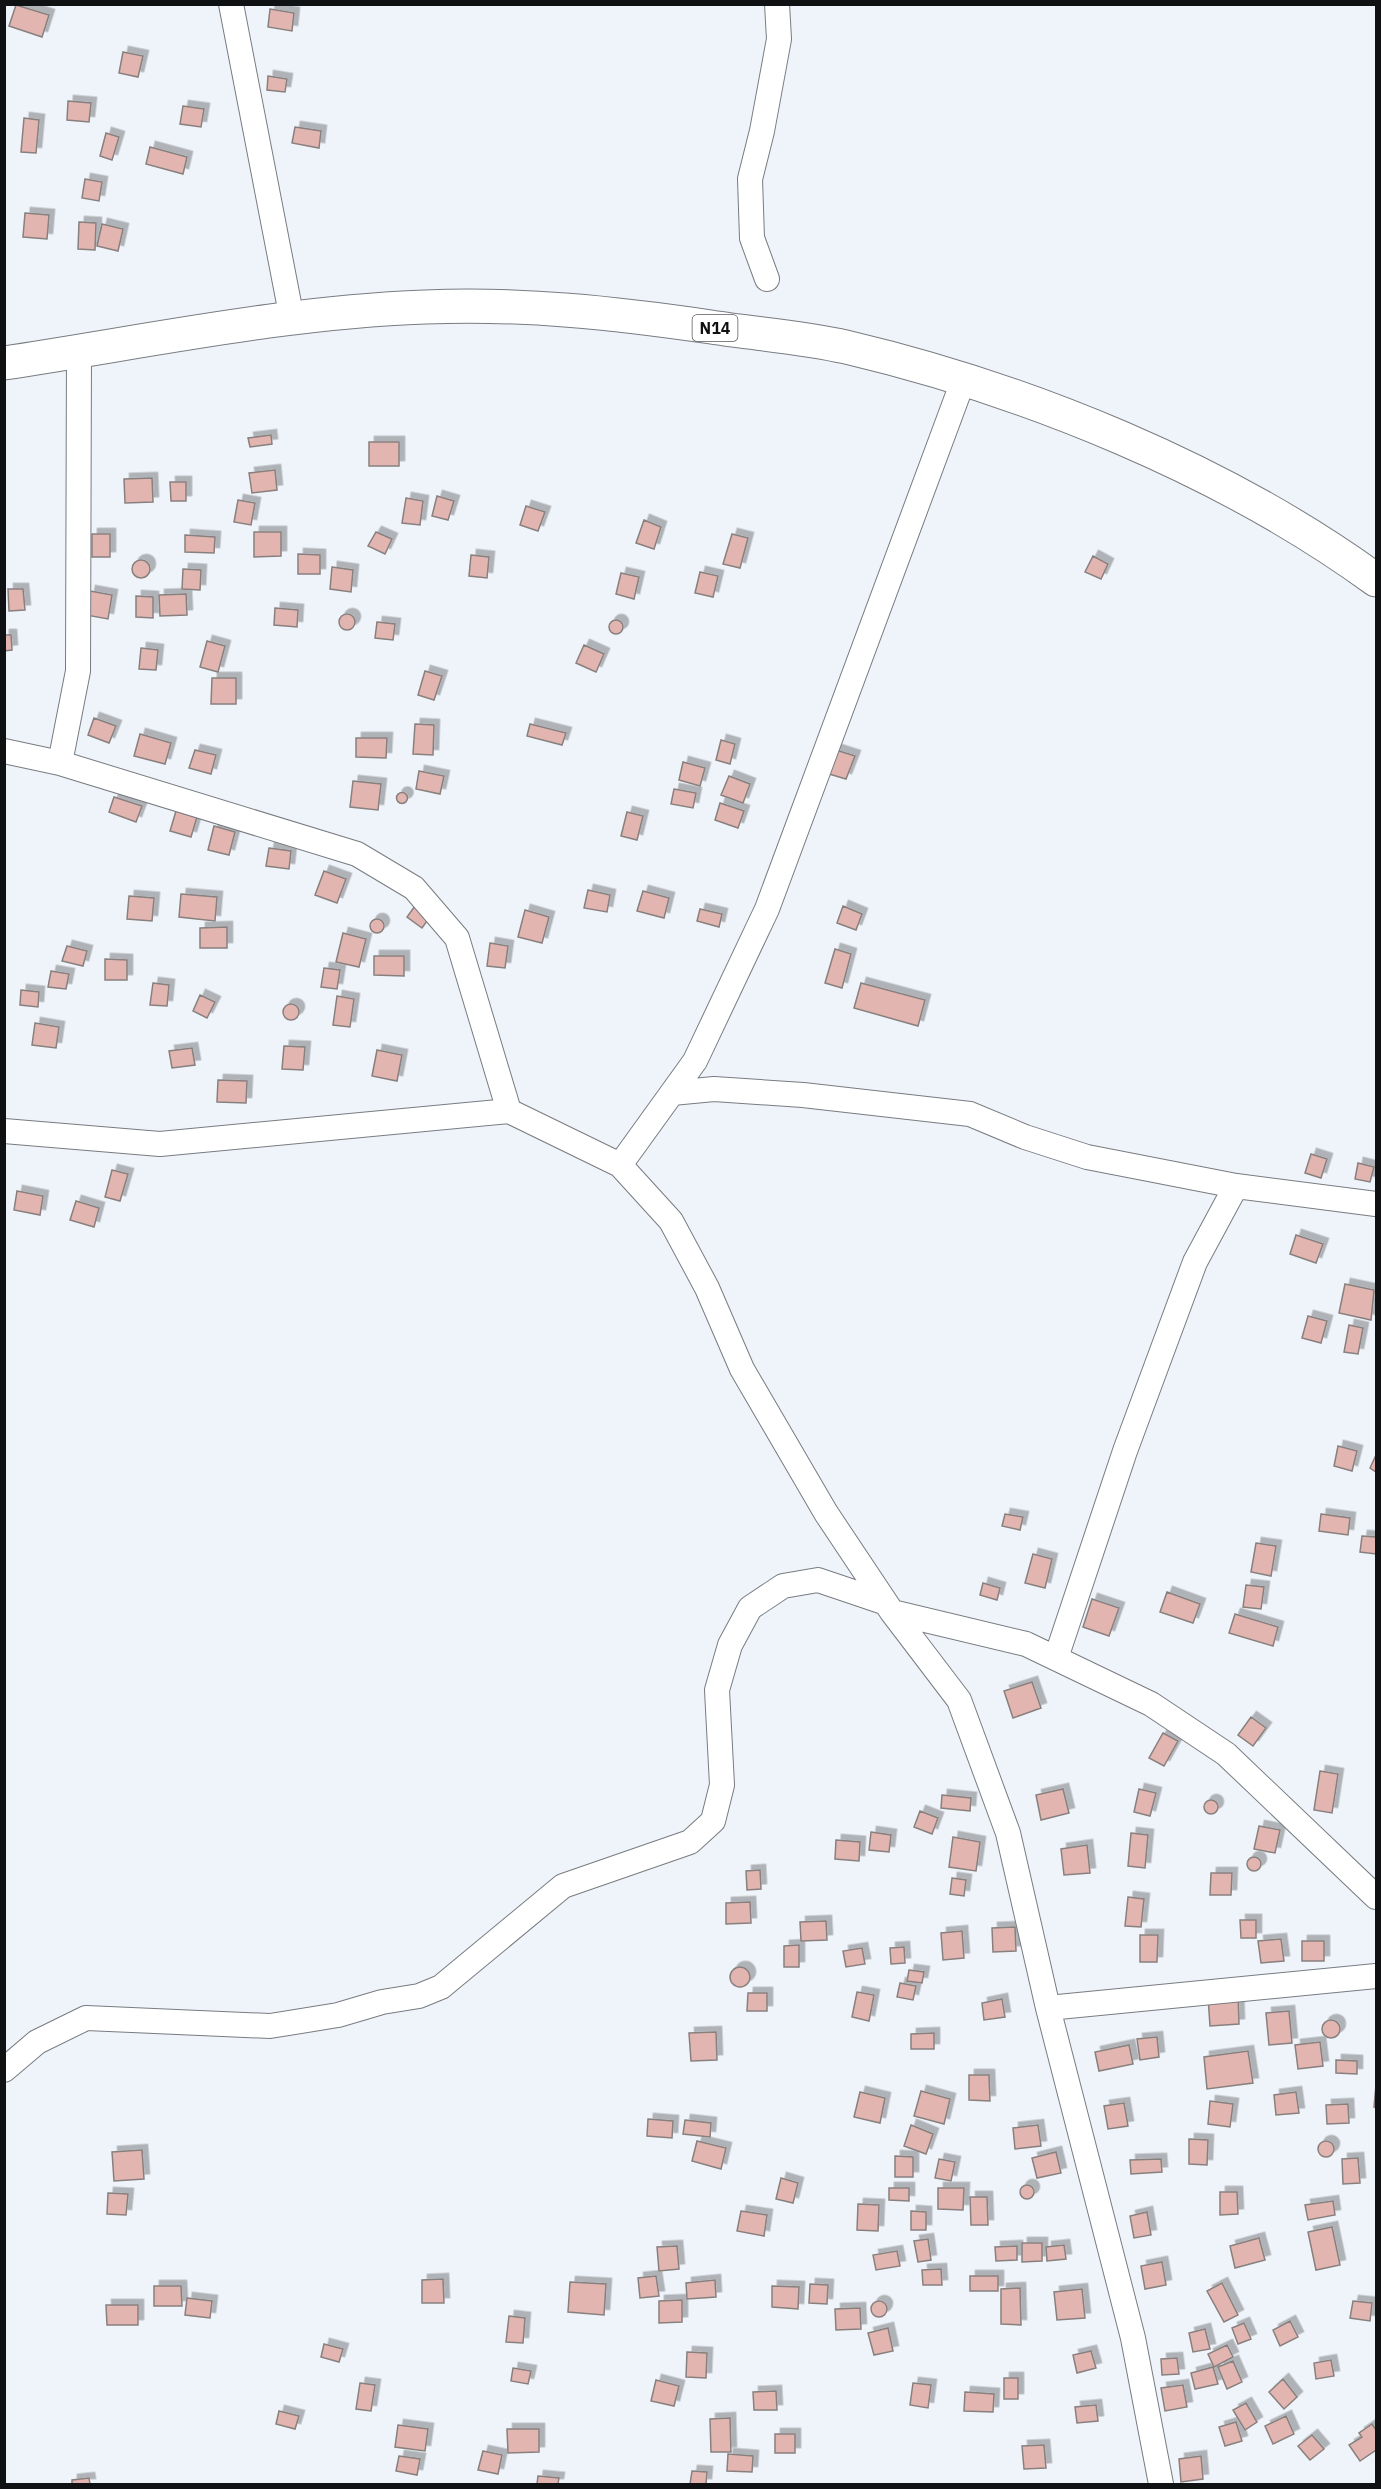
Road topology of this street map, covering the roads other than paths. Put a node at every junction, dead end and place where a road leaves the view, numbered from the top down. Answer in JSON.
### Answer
{"nodes":[{"id":1,"x":231,"y":4,"type":"edge"},
{"id":2,"x":777,"y":4,"type":"edge"},
{"id":3,"x":767,"y":279,"type":"dead end"},
{"id":4,"x":292,"y":319,"type":"junction"},
{"id":5,"x":79,"y":352,"type":"junction"},
{"id":6,"x":4,"y":363,"type":"edge"},
{"id":7,"x":963,"y":381,"type":"junction"},
{"id":8,"x":1377,"y":580,"type":"edge"},
{"id":9,"x":4,"y":751,"type":"edge"},
{"id":10,"x":60,"y":763,"type":"junction"},
{"id":11,"x":672,"y":1093,"type":"junction"},
{"id":12,"x":508,"y":1111,"type":"junction"},
{"id":13,"x":4,"y":1131,"type":"edge"},
{"id":14,"x":620,"y":1165,"type":"junction"},
{"id":15,"x":1236,"y":1186,"type":"junction"},
{"id":16,"x":1377,"y":1204,"type":"edge"},
{"id":17,"x":889,"y":1607,"type":"junction"},
{"id":18,"x":1056,"y":1658,"type":"junction"},
{"id":19,"x":1377,"y":1897,"type":"edge"},
{"id":20,"x":1377,"y":1976,"type":"edge"},
{"id":21,"x":1048,"y":2008,"type":"junction"},
{"id":22,"x":4,"y":2070,"type":"edge"},
{"id":23,"x":1161,"y":2484,"type":"edge"}],
"edges":[{"from":1,"to":4,"type":"street"},
{"from":2,"to":3,"type":"street"},
{"from":4,"to":5,"type":"main road","number":"N14"},
{"from":4,"to":7,"type":"main road","number":"N14"},
{"from":5,"to":6,"type":"main road","number":"N14"},
{"from":5,"to":10,"type":"street"},
{"from":7,"to":8,"type":"main road","number":"N14"},
{"from":7,"to":11,"type":"street"},
{"from":9,"to":10,"type":"street"},
{"from":10,"to":12,"type":"street"},
{"from":11,"to":14,"type":"street"},
{"from":11,"to":15,"type":"street"},
{"from":12,"to":13,"type":"street"},
{"from":12,"to":14,"type":"street"},
{"from":14,"to":17,"type":"street"},
{"from":15,"to":16,"type":"street"},
{"from":15,"to":18,"type":"street"},
{"from":17,"to":18,"type":"street"},
{"from":17,"to":21,"type":"street"},
{"from":17,"to":22,"type":"street"},
{"from":18,"to":19,"type":"street"},
{"from":20,"to":21,"type":"street"},
{"from":21,"to":23,"type":"street"}]}
